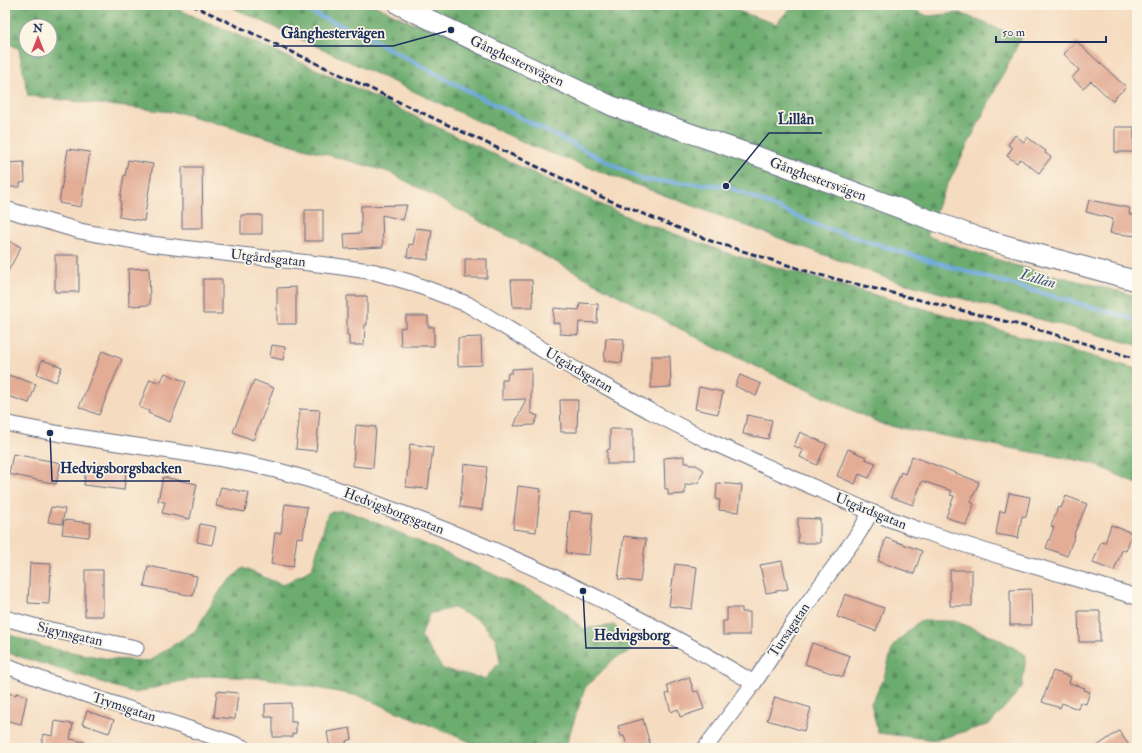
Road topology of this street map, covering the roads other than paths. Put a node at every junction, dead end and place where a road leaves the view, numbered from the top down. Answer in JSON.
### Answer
{"nodes":[{"id":1,"x":399,"y":5,"type":"edge"},
{"id":2,"x":5,"y":209,"type":"edge"},
{"id":3,"x":1137,"y":281,"type":"edge"},
{"id":4,"x":5,"y":423,"type":"edge"},
{"id":5,"x":871,"y":512,"type":"junction"},
{"id":6,"x":1137,"y":598,"type":"edge"},
{"id":7,"x":5,"y":618,"type":"edge"},
{"id":8,"x":136,"y":648,"type":"dead end"},
{"id":9,"x":5,"y":665,"type":"edge"},
{"id":10,"x":754,"y":682,"type":"junction"},
{"id":11,"x":244,"y":748,"type":"edge"},
{"id":12,"x":705,"y":748,"type":"edge"}],
"edges":[{"from":1,"to":3,"type":"street","name":"Gånghestersvägen"},
{"from":2,"to":5,"type":"street","name":"Utgårdsgatan"},
{"from":4,"to":10,"type":"street","name":"Hedvigsborgsgatan"},
{"from":5,"to":6,"type":"street","name":"Utgårdsgatan"},
{"from":5,"to":10,"type":"street","name":"Tursagatan"},
{"from":7,"to":8,"type":"street","name":"Sigynsgatan"},
{"from":9,"to":11,"type":"street","name":"Trymsgatan"},
{"from":10,"to":12,"type":"street","name":"Tursagatan"}]}
